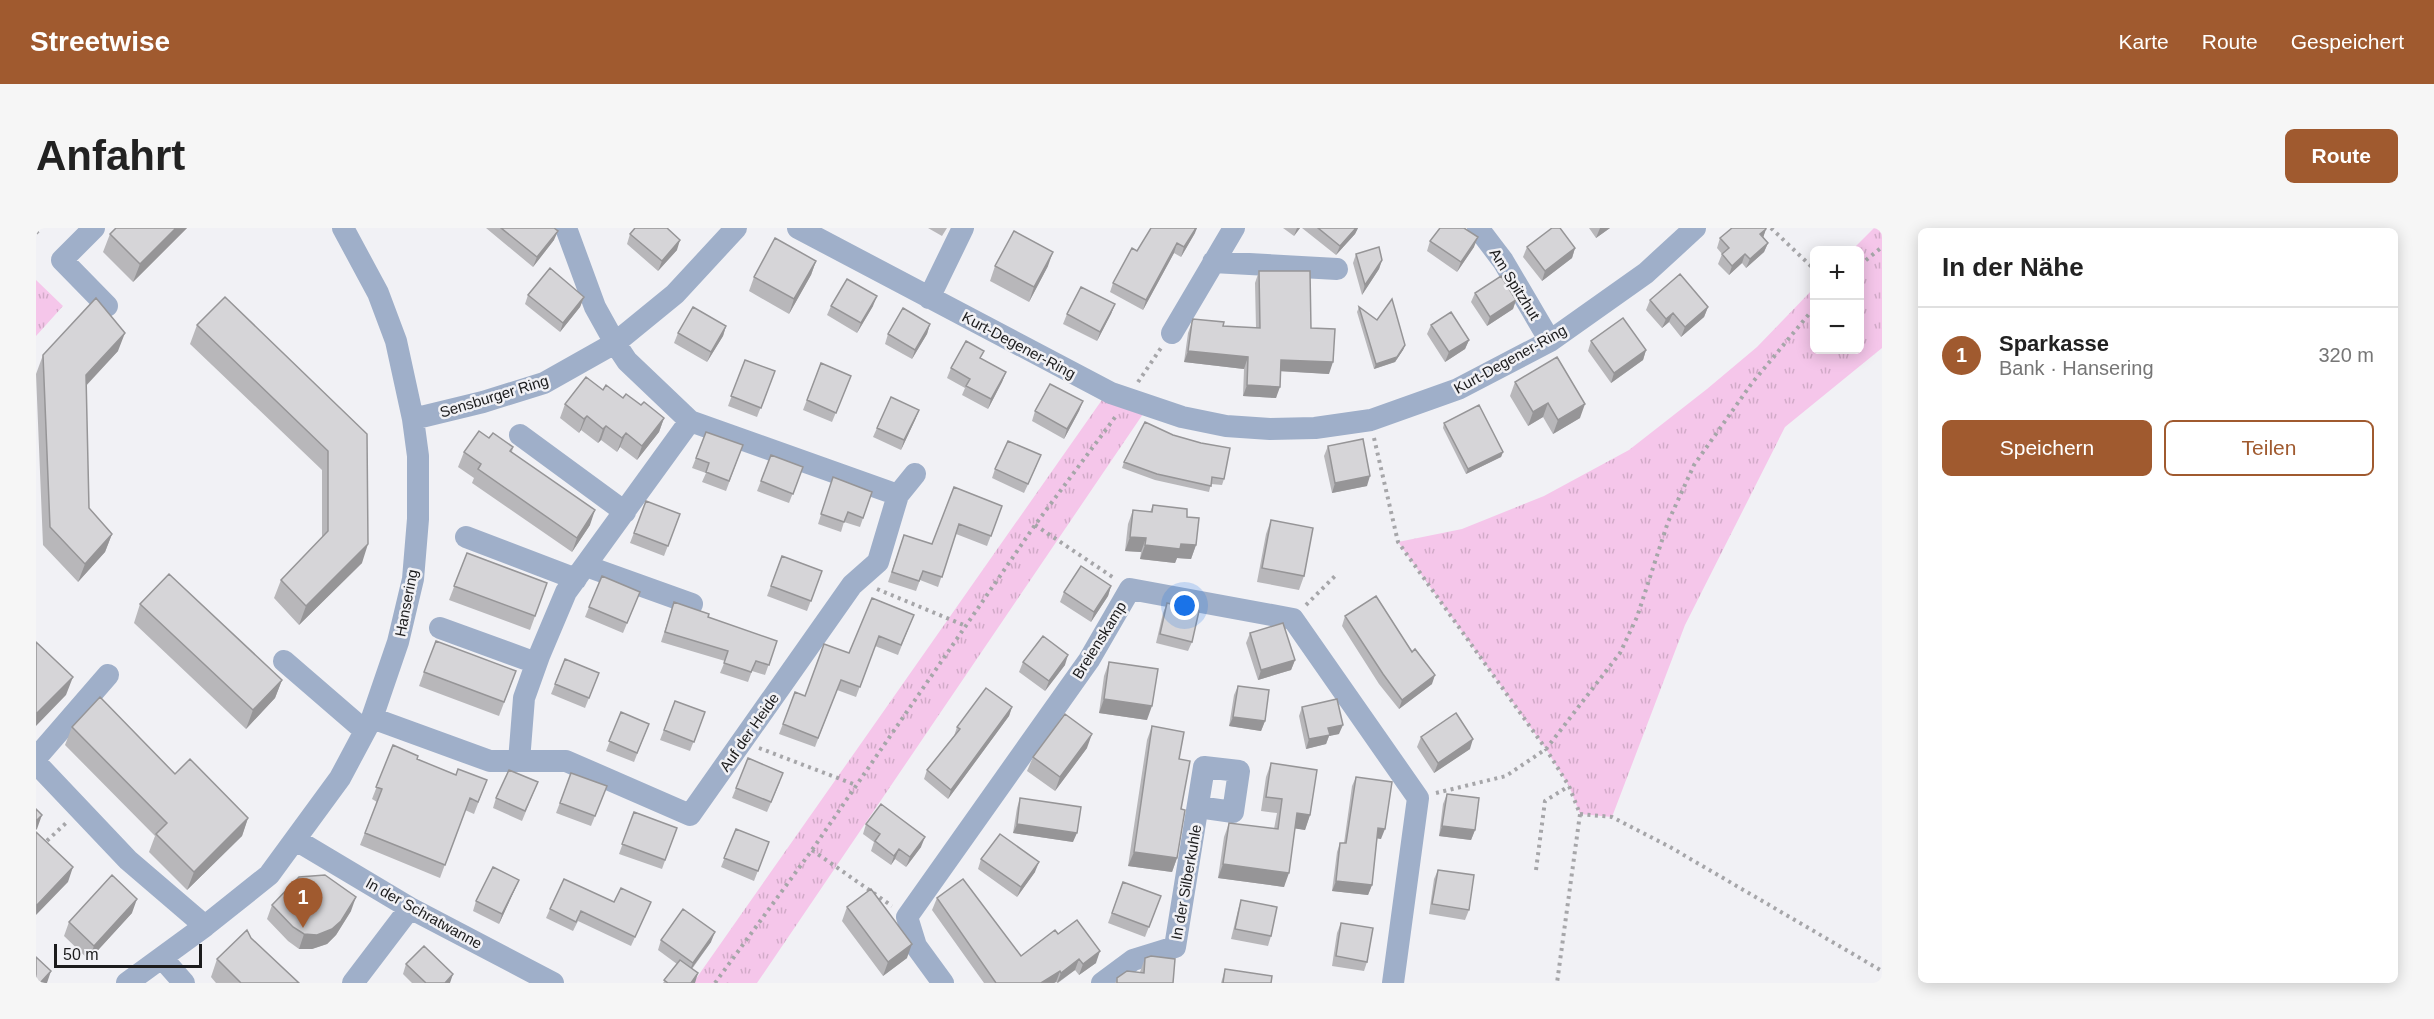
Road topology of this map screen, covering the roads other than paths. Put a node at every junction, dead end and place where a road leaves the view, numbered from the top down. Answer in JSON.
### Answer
{"nodes":[{"id":1,"x":94,"y":228,"type":"edge"},
{"id":2,"x":343,"y":228,"type":"edge"},
{"id":3,"x":566,"y":228,"type":"edge"},
{"id":4,"x":736,"y":228,"type":"edge"},
{"id":5,"x":798,"y":228,"type":"edge"},
{"id":6,"x":963,"y":228,"type":"edge"},
{"id":7,"x":1234,"y":228,"type":"edge"},
{"id":8,"x":1478,"y":228,"type":"edge"},
{"id":9,"x":1695,"y":228,"type":"edge"},
{"id":10,"x":1214,"y":262,"type":"junction"},
{"id":11,"x":1337,"y":269,"type":"dead end"},
{"id":12,"x":929,"y":298,"type":"junction"},
{"id":13,"x":107,"y":306,"type":"dead end"},
{"id":14,"x":1172,"y":333,"type":"road end"},
{"id":15,"x":1550,"y":341,"type":"junction"},
{"id":16,"x":615,"y":343,"type":"junction"},
{"id":17,"x":413,"y":419,"type":"junction"},
{"id":18,"x":690,"y":421,"type":"junction"},
{"id":19,"x":520,"y":435,"type":"dead end"},
{"id":20,"x":915,"y":474,"type":"dead end"},
{"id":21,"x":898,"y":495,"type":"junction"},
{"id":22,"x":625,"y":512,"type":"junction"},
{"id":23,"x":466,"y":537,"type":"dead end"},
{"id":24,"x":581,"y":572,"type":"junction"},
{"id":25,"x":692,"y":604,"type":"dead end"},
{"id":26,"x":440,"y":628,"type":"dead end"},
{"id":27,"x":284,"y":661,"type":"dead end"},
{"id":28,"x":536,"y":663,"type":"junction"},
{"id":29,"x":108,"y":675,"type":"dead end"},
{"id":30,"x":369,"y":724,"type":"junction"},
{"id":31,"x":36,"y":760,"type":"edge"},
{"id":32,"x":519,"y":761,"type":"junction"},
{"id":33,"x":1198,"y":807,"type":"dead end"},
{"id":34,"x":296,"y":840,"type":"junction"},
{"id":35,"x":410,"y":908,"type":"junction"},
{"id":36,"x":205,"y":926,"type":"junction"},
{"id":37,"x":162,"y":958,"type":"junction"},
{"id":38,"x":127,"y":983,"type":"edge"},
{"id":39,"x":184,"y":983,"type":"edge"},
{"id":40,"x":353,"y":983,"type":"edge"},
{"id":41,"x":553,"y":983,"type":"edge"},
{"id":42,"x":944,"y":983,"type":"edge"},
{"id":43,"x":1102,"y":983,"type":"edge"},
{"id":44,"x":1394,"y":983,"type":"edge"}],
"edges":[{"from":1,"to":13,"type":"street"},
{"from":2,"to":17,"type":"street","name":"Hansering"},
{"from":3,"to":16,"type":"street"},
{"from":4,"to":16,"type":"street","name":"Sensburger Ring"},
{"from":5,"to":12,"type":"street","name":"Kurt-Degener-Ring"},
{"from":6,"to":12,"type":"street"},
{"from":7,"to":10,"type":"street"},
{"from":8,"to":15,"type":"street","name":"Am Spitzhut"},
{"from":9,"to":15,"type":"street","name":"Kurt-Degener-Ring"},
{"from":10,"to":11,"type":"street"},
{"from":10,"to":14,"type":"street"},
{"from":12,"to":15,"type":"street","name":"Kurt-Degener-Ring"},
{"from":16,"to":17,"type":"street","name":"Sensburger Ring"},
{"from":16,"to":18,"type":"street"},
{"from":17,"to":30,"type":"street","name":"Hansering"},
{"from":18,"to":21,"type":"street"},
{"from":18,"to":22,"type":"street"},
{"from":19,"to":22,"type":"street"},
{"from":20,"to":21,"type":"street","name":"Auf der Heide"},
{"from":21,"to":32,"type":"street","name":"Auf der Heide"},
{"from":22,"to":24,"type":"street"},
{"from":23,"to":24,"type":"street"},
{"from":24,"to":25,"type":"street"},
{"from":24,"to":28,"type":"street"},
{"from":26,"to":28,"type":"street"},
{"from":27,"to":30,"type":"street"},
{"from":28,"to":32,"type":"street"},
{"from":29,"to":31,"type":"street"},
{"from":30,"to":32,"type":"street","name":"Auf der Heide"},
{"from":30,"to":34,"type":"street","name":"Hansering"},
{"from":31,"to":36,"type":"street"},
{"from":33,"to":43,"type":"street","name":"In der Silberkuhle"},
{"from":34,"to":35,"type":"street","name":"In der Schratwanne"},
{"from":34,"to":36,"type":"street","name":"Hansering"},
{"from":35,"to":40,"type":"street"},
{"from":35,"to":41,"type":"street","name":"In der Schratwanne"},
{"from":36,"to":37,"type":"street","name":"Hansering"},
{"from":37,"to":38,"type":"street","name":"Hansering"},
{"from":37,"to":39,"type":"street"},
{"from":42,"to":44,"type":"street","name":"Breienskamp"}]}
